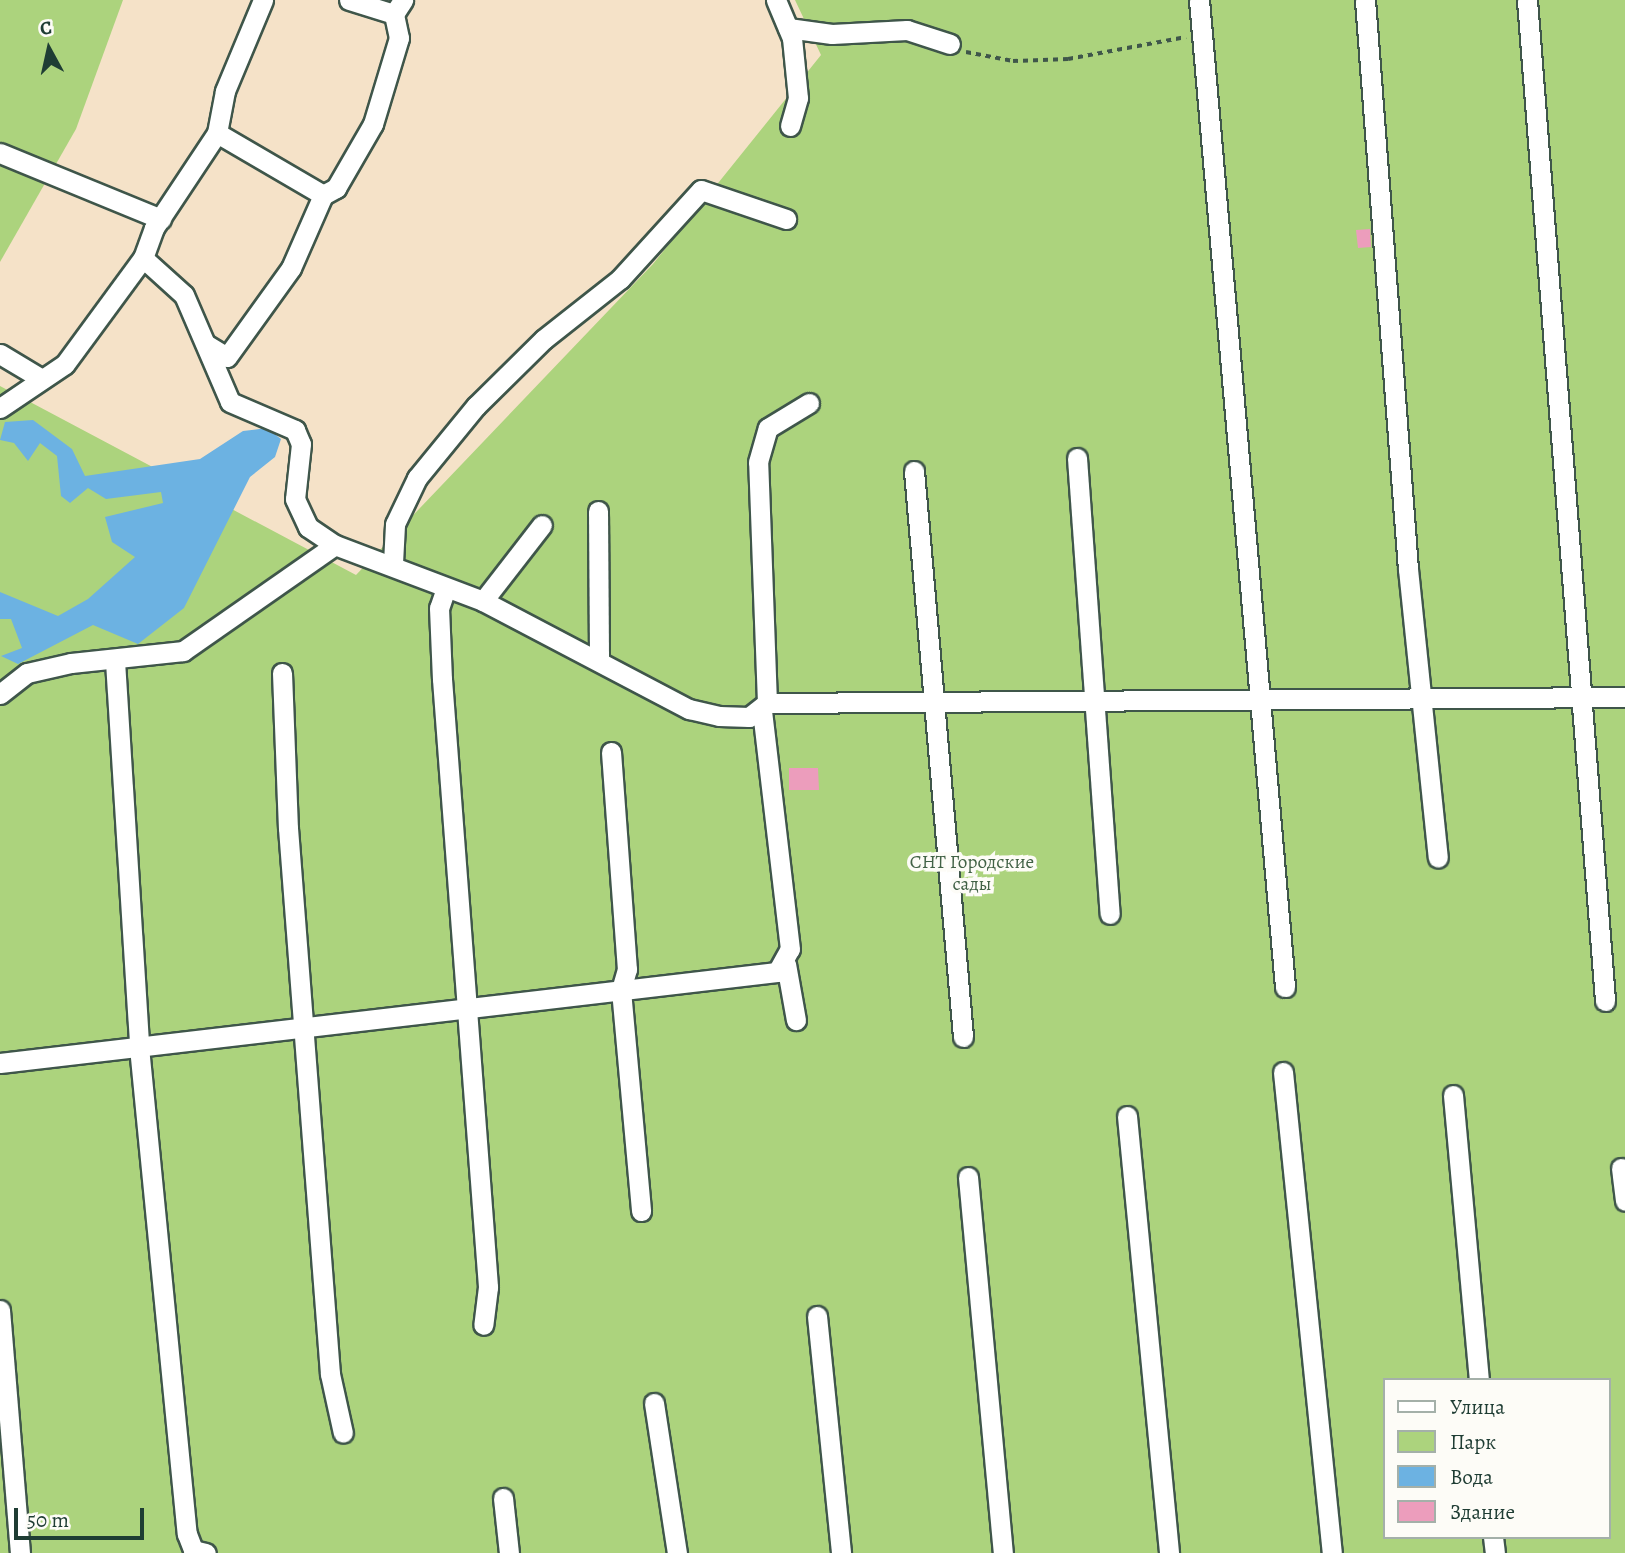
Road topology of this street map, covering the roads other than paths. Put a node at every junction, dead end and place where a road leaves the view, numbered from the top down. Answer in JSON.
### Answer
{"nodes":[{"id":1,"x":263,"y":0,"type":"edge"},
{"id":2,"x":349,"y":0,"type":"edge"},
{"id":3,"x":776,"y":0,"type":"edge"},
{"id":4,"x":1199,"y":0,"type":"edge"},
{"id":5,"x":1364,"y":0,"type":"edge"},
{"id":6,"x":1527,"y":0,"type":"edge"},
{"id":7,"x":399,"y":7,"type":"edge"},
{"id":8,"x":788,"y":28,"type":"junction"},
{"id":9,"x":950,"y":44,"type":"road end"},
{"id":10,"x":790,"y":126,"type":"dead end"},
{"id":11,"x":218,"y":133,"type":"junction"},
{"id":12,"x":0,"y":153,"type":"edge"},
{"id":13,"x":323,"y":195,"type":"junction"},
{"id":14,"x":161,"y":219,"type":"junction"},
{"id":15,"x":786,"y":219,"type":"dead end"},
{"id":16,"x":143,"y":258,"type":"junction"},
{"id":17,"x":207,"y":345,"type":"junction"},
{"id":18,"x":0,"y":354,"type":"edge"},
{"id":19,"x":40,"y":378,"type":"junction"},
{"id":20,"x":810,"y":403,"type":"dead end"},
{"id":21,"x":0,"y":408,"type":"edge"},
{"id":22,"x":1077,"y":458,"type":"dead end"},
{"id":23,"x":914,"y":471,"type":"dead end"},
{"id":24,"x":598,"y":511,"type":"dead end"},
{"id":25,"x":542,"y":526,"type":"dead end"},
{"id":26,"x":335,"y":545,"type":"junction"},
{"id":27,"x":393,"y":563,"type":"junction"},
{"id":28,"x":446,"y":588,"type":"junction"},
{"id":29,"x":483,"y":601,"type":"junction"},
{"id":30,"x":599,"y":660,"type":"junction"},
{"id":31,"x":115,"y":661,"type":"junction"},
{"id":32,"x":282,"y":673,"type":"dead end"},
{"id":33,"x":0,"y":694,"type":"edge"},
{"id":34,"x":1625,"y":697,"type":"edge"},
{"id":35,"x":1582,"y":698,"type":"junction"},
{"id":36,"x":1422,"y":700,"type":"junction"},
{"id":37,"x":1257,"y":701,"type":"junction"},
{"id":38,"x":1096,"y":702,"type":"junction"},
{"id":39,"x":934,"y":704,"type":"junction"},
{"id":40,"x":765,"y":707,"type":"junction"},
{"id":41,"x":611,"y":752,"type":"dead end"},
{"id":42,"x":1438,"y":857,"type":"dead end"},
{"id":43,"x":1110,"y":914,"type":"dead end"},
{"id":44,"x":786,"y":964,"type":"junction"},
{"id":45,"x":1285,"y":987,"type":"dead end"},
{"id":46,"x":621,"y":990,"type":"junction"},
{"id":47,"x":1605,"y":1001,"type":"dead end"},
{"id":48,"x":465,"y":1008,"type":"junction"},
{"id":49,"x":796,"y":1020,"type":"dead end"},
{"id":50,"x":303,"y":1027,"type":"junction"},
{"id":51,"x":963,"y":1037,"type":"dead end"},
{"id":52,"x":139,"y":1046,"type":"junction"},
{"id":53,"x":0,"y":1063,"type":"edge"},
{"id":54,"x":1283,"y":1072,"type":"dead end"},
{"id":55,"x":1453,"y":1094,"type":"dead end"},
{"id":56,"x":1127,"y":1116,"type":"dead end"},
{"id":57,"x":1621,"y":1168,"type":"dead end"},
{"id":58,"x":968,"y":1177,"type":"dead end"},
{"id":59,"x":1625,"y":1202,"type":"edge"},
{"id":60,"x":641,"y":1211,"type":"dead end"},
{"id":61,"x":0,"y":1310,"type":"edge"},
{"id":62,"x":817,"y":1316,"type":"dead end"},
{"id":63,"x":483,"y":1325,"type":"dead end"},
{"id":64,"x":1479,"y":1378,"type":"edge"},
{"id":65,"x":654,"y":1403,"type":"dead end"},
{"id":66,"x":343,"y":1433,"type":"dead end"},
{"id":67,"x":503,"y":1498,"type":"dead end"},
{"id":68,"x":214,"y":1552,"type":"edge"},
{"id":69,"x":20,"y":1553,"type":"edge"},
{"id":70,"x":509,"y":1553,"type":"edge"},
{"id":71,"x":677,"y":1553,"type":"edge"},
{"id":72,"x":841,"y":1553,"type":"edge"},
{"id":73,"x":1003,"y":1553,"type":"edge"},
{"id":74,"x":1169,"y":1553,"type":"edge"},
{"id":75,"x":1332,"y":1553,"type":"edge"}],
"edges":[{"from":1,"to":11,"type":"street"},
{"from":2,"to":7,"type":"street"},
{"from":3,"to":8,"type":"street"},
{"from":4,"to":37,"type":"street"},
{"from":5,"to":36,"type":"street"},
{"from":6,"to":35,"type":"street"},
{"from":7,"to":13,"type":"street"},
{"from":8,"to":9,"type":"street"},
{"from":8,"to":10,"type":"street"},
{"from":11,"to":13,"type":"street"},
{"from":11,"to":14,"type":"street"},
{"from":12,"to":14,"type":"street"},
{"from":13,"to":17,"type":"street"},
{"from":14,"to":16,"type":"street"},
{"from":15,"to":27,"type":"street"},
{"from":16,"to":17,"type":"street"},
{"from":16,"to":19,"type":"street"},
{"from":17,"to":26,"type":"street"},
{"from":18,"to":19,"type":"street"},
{"from":19,"to":21,"type":"street"},
{"from":20,"to":40,"type":"street"},
{"from":22,"to":38,"type":"street"},
{"from":23,"to":39,"type":"street"},
{"from":24,"to":30,"type":"street"},
{"from":25,"to":29,"type":"street"},
{"from":26,"to":27,"type":"street"},
{"from":26,"to":31,"type":"street"},
{"from":27,"to":28,"type":"street"},
{"from":28,"to":29,"type":"street"},
{"from":28,"to":48,"type":"street"},
{"from":29,"to":30,"type":"street"},
{"from":30,"to":40,"type":"street"},
{"from":31,"to":33,"type":"street"},
{"from":31,"to":52,"type":"street"},
{"from":32,"to":50,"type":"street"},
{"from":34,"to":35,"type":"street"},
{"from":35,"to":36,"type":"street"},
{"from":35,"to":47,"type":"street"},
{"from":36,"to":37,"type":"street"},
{"from":36,"to":42,"type":"street"},
{"from":37,"to":38,"type":"street"},
{"from":37,"to":45,"type":"street"},
{"from":38,"to":39,"type":"street"},
{"from":38,"to":43,"type":"street"},
{"from":39,"to":40,"type":"street"},
{"from":39,"to":51,"type":"street"},
{"from":40,"to":44,"type":"street"},
{"from":41,"to":46,"type":"street"},
{"from":44,"to":46,"type":"street"},
{"from":44,"to":49,"type":"street"},
{"from":46,"to":48,"type":"street"},
{"from":46,"to":60,"type":"street"},
{"from":48,"to":50,"type":"street"},
{"from":48,"to":63,"type":"street"},
{"from":50,"to":52,"type":"street"},
{"from":50,"to":66,"type":"street"},
{"from":52,"to":53,"type":"street"},
{"from":52,"to":68,"type":"street"},
{"from":54,"to":75,"type":"street"},
{"from":55,"to":64,"type":"street"},
{"from":56,"to":74,"type":"street"},
{"from":57,"to":59,"type":"street"},
{"from":58,"to":73,"type":"street"},
{"from":61,"to":69,"type":"street"},
{"from":62,"to":72,"type":"street"},
{"from":65,"to":71,"type":"street"},
{"from":67,"to":70,"type":"street"}]}
